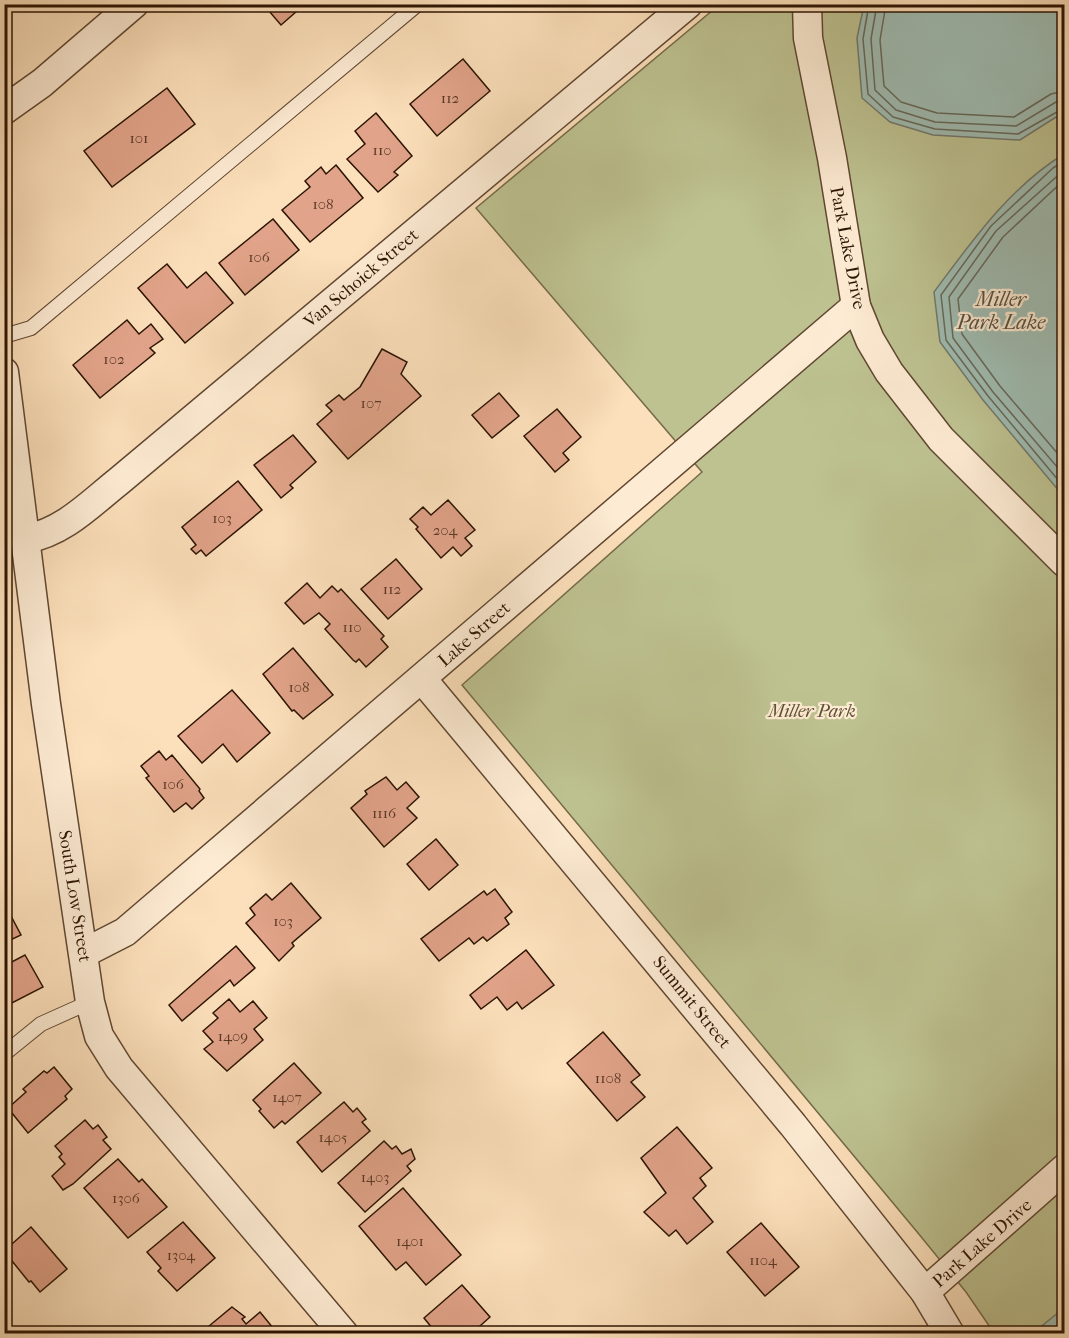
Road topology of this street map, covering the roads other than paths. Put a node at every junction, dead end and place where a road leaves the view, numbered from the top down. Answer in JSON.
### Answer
{"nodes":[{"id":1,"x":134,"y":4,"type":"edge"},
{"id":2,"x":418,"y":4,"type":"edge"},
{"id":3,"x":688,"y":4,"type":"edge"},
{"id":4,"x":807,"y":4,"type":"edge"},
{"id":5,"x":4,"y":110,"type":"edge"},
{"id":6,"x":856,"y":306,"type":"junction"},
{"id":7,"x":4,"y":336,"type":"edge"},
{"id":8,"x":4,"y":372,"type":"edge"},
{"id":9,"x":26,"y":539,"type":"junction"},
{"id":10,"x":1065,"y":562,"type":"edge"},
{"id":11,"x":422,"y":679,"type":"junction"},
{"id":12,"x":84,"y":953,"type":"junction"},
{"id":13,"x":90,"y":1002,"type":"junction"},
{"id":14,"x":4,"y":1054,"type":"edge"},
{"id":15,"x":1065,"y":1169,"type":"edge"},
{"id":16,"x":925,"y":1292,"type":"junction"},
{"id":17,"x":335,"y":1330,"type":"edge"},
{"id":18,"x":950,"y":1334,"type":"edge"}],
"edges":[{"from":1,"to":5,"type":"street"},
{"from":2,"to":7,"type":"lane"},
{"from":3,"to":9,"type":"street","name":"Van Schoick Street"},
{"from":4,"to":6,"type":"street","name":"Park Lake Drive"},
{"from":6,"to":10,"type":"street","name":"Park Lake Drive"},
{"from":6,"to":11,"type":"street","name":"Lake Street"},
{"from":8,"to":9,"type":"street","name":"South Low Street"},
{"from":9,"to":12,"type":"street","name":"South Low Street"},
{"from":11,"to":12,"type":"street","name":"Lake Street"},
{"from":11,"to":16,"type":"street","name":"Summit Street"},
{"from":12,"to":13,"type":"street","name":"South Low Street"},
{"from":13,"to":14,"type":"lane"},
{"from":13,"to":17,"type":"street","name":"South Low Street"},
{"from":15,"to":16,"type":"street","name":"Park Lake Drive"},
{"from":16,"to":18,"type":"street","name":"Summit Street"}]}
